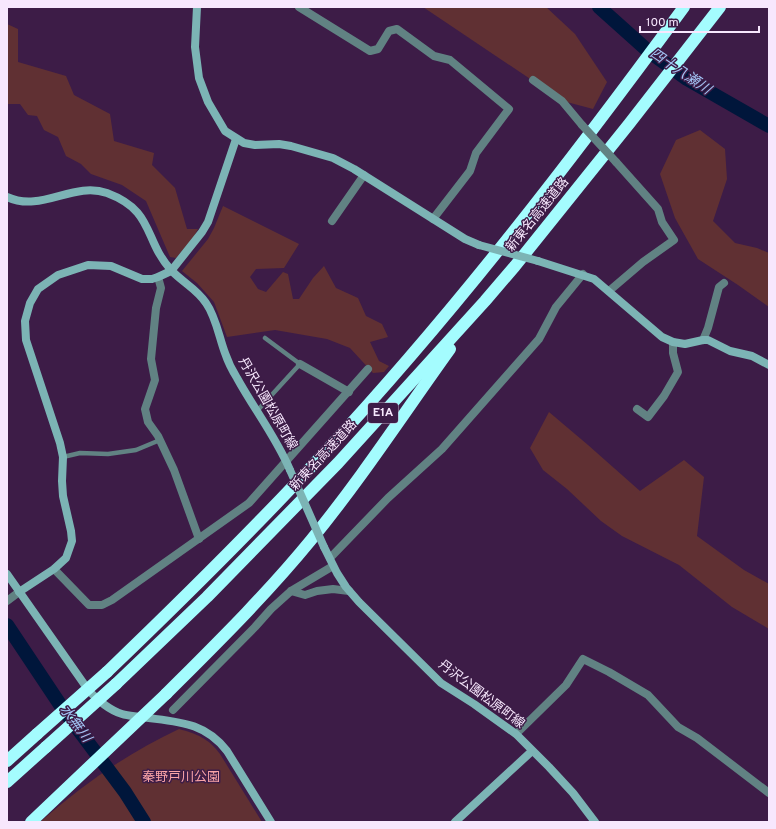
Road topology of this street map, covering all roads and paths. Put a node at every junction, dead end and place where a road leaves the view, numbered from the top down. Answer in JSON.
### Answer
{"nodes":[{"id":1,"x":197,"y":7,"type":"edge"},
{"id":2,"x":299,"y":7,"type":"edge"},
{"id":3,"x":684,"y":7,"type":"edge"},
{"id":4,"x":720,"y":7,"type":"edge"},
{"id":5,"x":533,"y":80,"type":"dead end"},
{"id":6,"x":236,"y":139,"type":"junction"},
{"id":7,"x":364,"y":175,"type":"junction"},
{"id":8,"x":7,"y":197,"type":"edge"},
{"id":9,"x":432,"y":219,"type":"junction"},
{"id":10,"x":332,"y":221,"type":"dead end"},
{"id":11,"x":174,"y":268,"type":"junction"},
{"id":12,"x":582,"y":274,"type":"junction"},
{"id":13,"x":158,"y":277,"type":"junction"},
{"id":14,"x":724,"y":283,"type":"dead end"},
{"id":15,"x":609,"y":291,"type":"junction"},
{"id":16,"x":485,"y":301,"type":"junction"},
{"id":17,"x":265,"y":338,"type":"dead end"},
{"id":18,"x":703,"y":340,"type":"junction"},
{"id":19,"x":673,"y":342,"type":"junction"},
{"id":20,"x":300,"y":364,"type":"junction"},
{"id":21,"x":769,"y":365,"type":"edge"},
{"id":22,"x":368,"y":369,"type":"dead end"},
{"id":23,"x":349,"y":392,"type":"junction"},
{"id":24,"x":637,"y":409,"type":"dead end"},
{"id":25,"x":257,"y":411,"type":"junction"},
{"id":26,"x":160,"y":440,"type":"junction"},
{"id":27,"x":64,"y":458,"type":"junction"},
{"id":28,"x":286,"y":460,"type":"junction"},
{"id":29,"x":199,"y":539,"type":"junction"},
{"id":30,"x":330,"y":558,"type":"junction"},
{"id":31,"x":333,"y":566,"type":"junction"},
{"id":32,"x":54,"y":569,"type":"junction"},
{"id":33,"x":7,"y":574,"type":"edge"},
{"id":34,"x":291,"y":591,"type":"junction"},
{"id":35,"x":350,"y":591,"type":"junction"},
{"id":36,"x":13,"y":596,"type":"edge"},
{"id":37,"x":173,"y":710,"type":"dead end"},
{"id":38,"x":516,"y":734,"type":"junction"},
{"id":39,"x":532,"y":751,"type":"junction"},
{"id":40,"x":7,"y":761,"type":"edge"},
{"id":41,"x":7,"y":782,"type":"edge"},
{"id":42,"x":769,"y":793,"type":"edge"},
{"id":43,"x":32,"y":822,"type":"edge"},
{"id":44,"x":271,"y":822,"type":"edge"},
{"id":45,"x":455,"y":822,"type":"edge"},
{"id":46,"x":595,"y":822,"type":"edge"}],
"edges":[{"from":1,"to":6,"type":"street"},
{"from":2,"to":9,"type":"street"},
{"from":3,"to":40,"type":"highway","name":"新東名高速道路","number":"E1A","bridge":true},
{"from":4,"to":16,"type":"highway","name":"新東名高速道路","number":"E1A"},
{"from":5,"to":15,"type":"street","bridge":true},
{"from":6,"to":7,"type":"street"},
{"from":6,"to":11,"type":"street"},
{"from":7,"to":9,"type":"street"},
{"from":7,"to":10,"type":"street"},
{"from":8,"to":11,"type":"street","name":"丹沢公園松原町線"},
{"from":9,"to":12,"type":"street","bridge":true},
{"from":11,"to":13,"type":"street"},
{"from":11,"to":25,"type":"street","name":"丹沢公園松原町線"},
{"from":12,"to":15,"type":"street"},
{"from":12,"to":30,"type":"street"},
{"from":13,"to":26,"type":"street"},
{"from":13,"to":27,"type":"street"},
{"from":14,"to":18,"type":"street"},
{"from":15,"to":19,"type":"street"},
{"from":16,"to":41,"type":"highway","name":"新東名高速道路","number":"E1A","bridge":true},
{"from":16,"to":43,"type":"highway","bridge":true},
{"from":17,"to":20,"type":"lane"},
{"from":18,"to":19,"type":"street"},
{"from":18,"to":21,"type":"street"},
{"from":19,"to":24,"type":"street"},
{"from":20,"to":23,"type":"street"},
{"from":20,"to":25,"type":"lane"},
{"from":22,"to":23,"type":"street"},
{"from":23,"to":28,"type":"street"},
{"from":25,"to":28,"type":"street","name":"丹沢公園松原町線"},
{"from":26,"to":27,"type":"lane"},
{"from":26,"to":29,"type":"street"},
{"from":27,"to":32,"type":"street"},
{"from":28,"to":29,"type":"street"},
{"from":28,"to":30,"type":"street","name":"丹沢公園松原町線","bridge":true},
{"from":29,"to":32,"type":"street"},
{"from":30,"to":31,"type":"street","name":"丹沢公園松原町線"},
{"from":31,"to":34,"type":"street"},
{"from":31,"to":35,"type":"street","name":"丹沢公園松原町線"},
{"from":32,"to":36,"type":"street"},
{"from":33,"to":36,"type":"street"},
{"from":34,"to":35,"type":"street"},
{"from":34,"to":37,"type":"street"},
{"from":35,"to":38,"type":"street","name":"丹沢公園松原町線"},
{"from":36,"to":44,"type":"street"},
{"from":38,"to":39,"type":"street","name":"丹沢公園松原町線"},
{"from":38,"to":42,"type":"street"},
{"from":39,"to":45,"type":"street"},
{"from":39,"to":46,"type":"street","name":"丹沢公園松原町線"}]}
